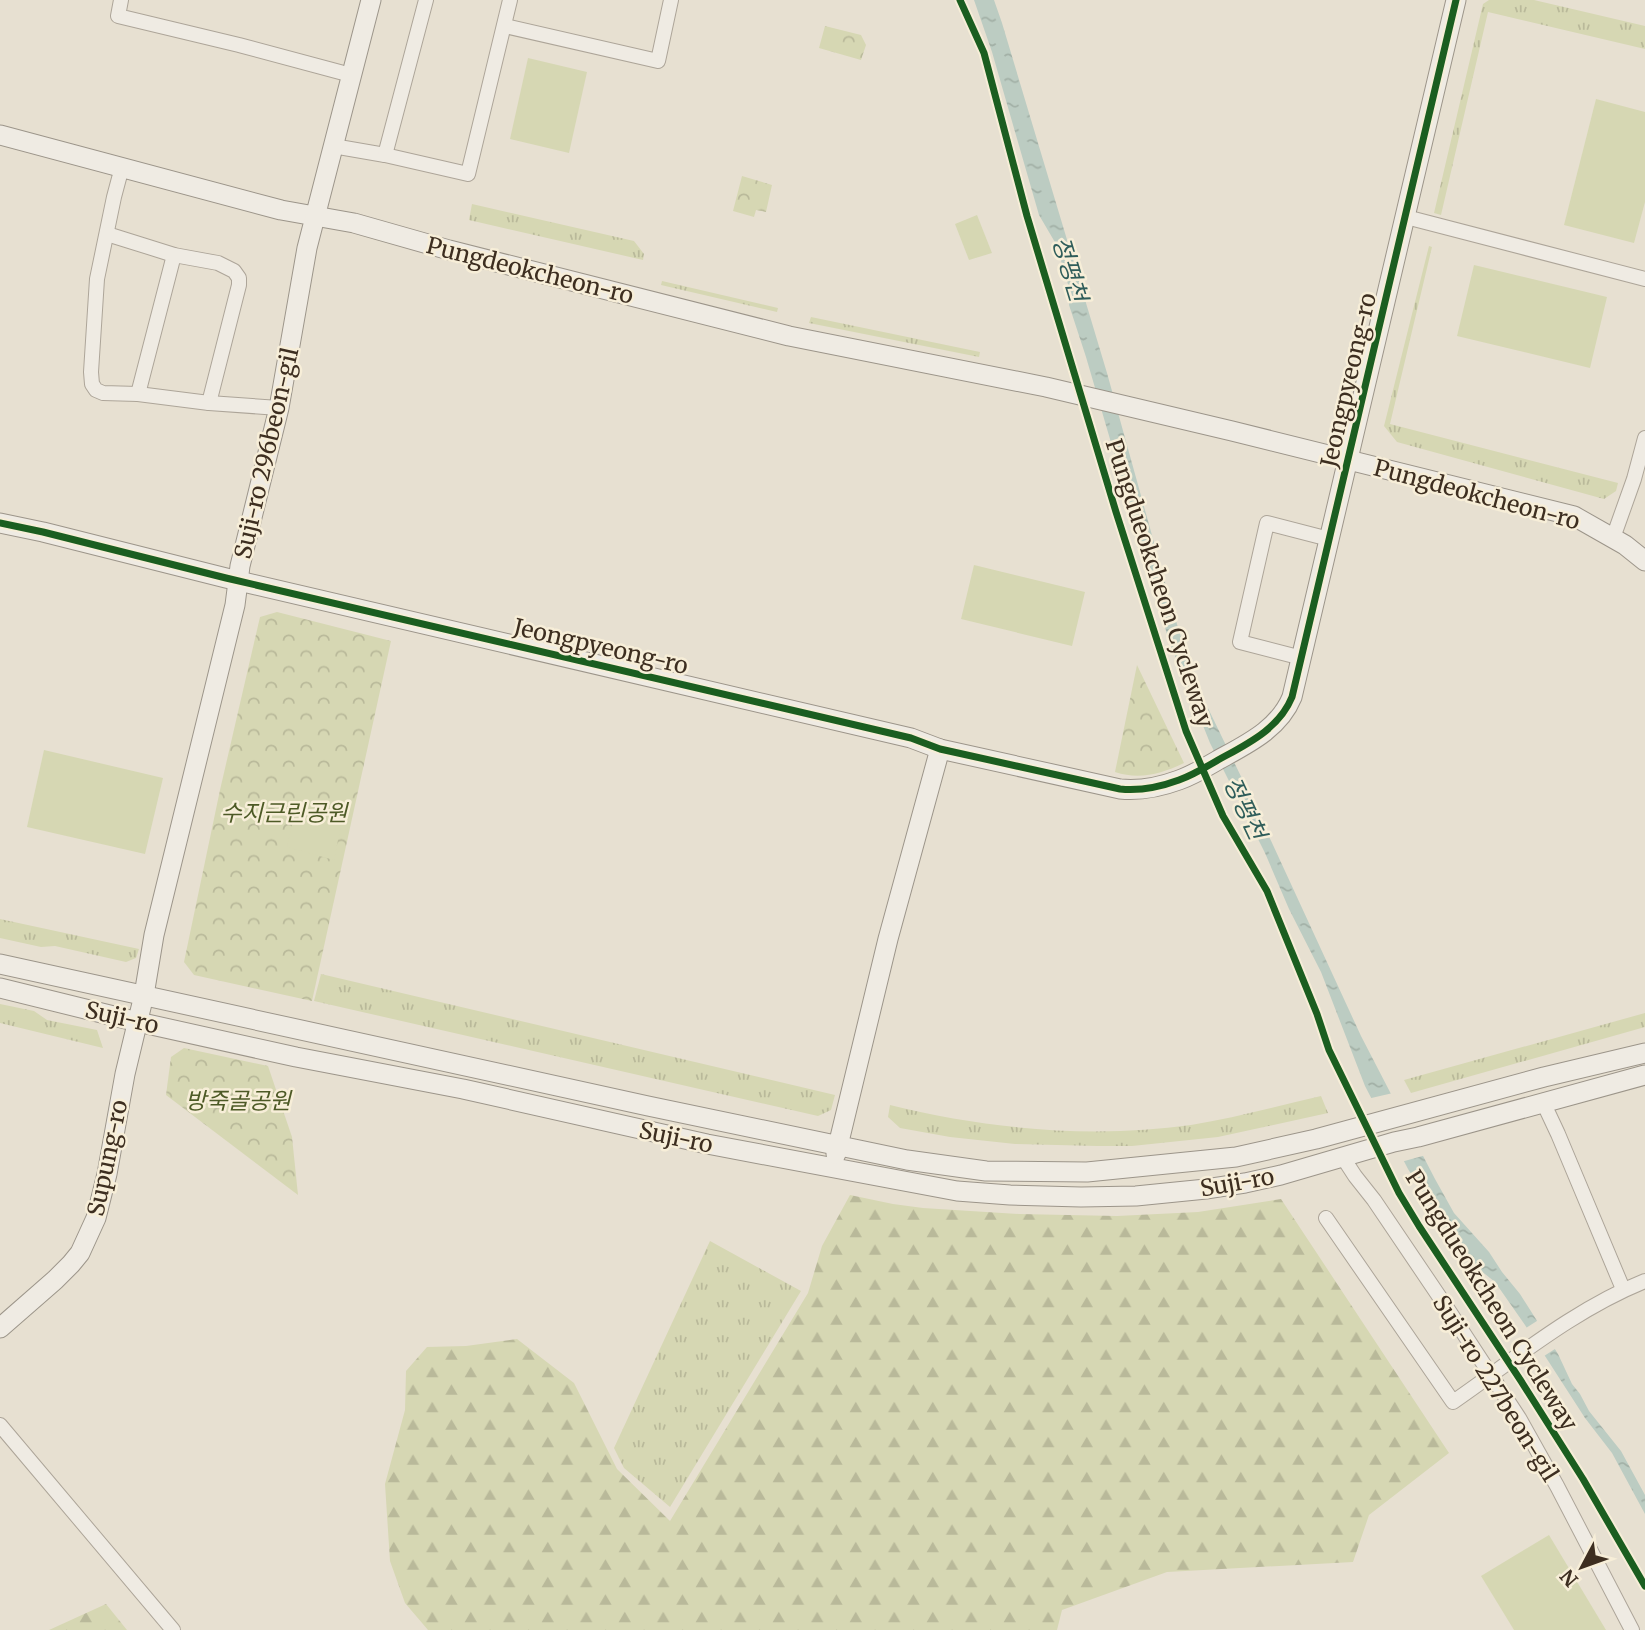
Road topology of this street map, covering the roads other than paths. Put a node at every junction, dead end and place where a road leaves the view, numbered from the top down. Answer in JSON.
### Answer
{"nodes":[{"id":1,"x":121,"y":0,"type":"edge"},
{"id":2,"x":371,"y":0,"type":"edge"},
{"id":3,"x":426,"y":0,"type":"edge"},
{"id":4,"x":510,"y":0,"type":"edge"},
{"id":5,"x":671,"y":0,"type":"edge"},
{"id":6,"x":1456,"y":0,"type":"edge"},
{"id":7,"x":505,"y":26,"type":"junction"},
{"id":8,"x":351,"y":75,"type":"junction"},
{"id":9,"x":0,"y":135,"type":"edge"},
{"id":10,"x":333,"y":146,"type":"junction"},
{"id":11,"x":385,"y":155,"type":"junction"},
{"id":12,"x":122,"y":167,"type":"junction"},
{"id":13,"x":315,"y":216,"type":"junction"},
{"id":14,"x":1406,"y":217,"type":"junction"},
{"id":15,"x":107,"y":234,"type":"junction"},
{"id":16,"x":174,"y":254,"type":"junction"},
{"id":17,"x":1645,"y":279,"type":"edge"},
{"id":18,"x":138,"y":394,"type":"junction"},
{"id":19,"x":209,"y":402,"type":"junction"},
{"id":20,"x":279,"y":408,"type":"junction"},
{"id":21,"x":1645,"y":438,"type":"edge"},
{"id":22,"x":1349,"y":460,"type":"junction"},
{"id":23,"x":0,"y":523,"type":"edge"},
{"id":24,"x":1613,"y":538,"type":"junction"},
{"id":25,"x":1329,"y":539,"type":"junction"},
{"id":26,"x":1645,"y":561,"type":"edge"},
{"id":27,"x":239,"y":580,"type":"junction"},
{"id":28,"x":1301,"y":658,"type":"junction"},
{"id":29,"x":940,"y":749,"type":"junction"},
{"id":30,"x":0,"y":964,"type":"edge"},
{"id":31,"x":0,"y":988,"type":"edge"},
{"id":32,"x":144,"y":995,"type":"junction"},
{"id":33,"x":138,"y":1022,"type":"junction"},
{"id":34,"x":1645,"y":1053,"type":"edge"},
{"id":35,"x":1645,"y":1075,"type":"edge"},
{"id":36,"x":1543,"y":1102,"type":"junction"},
{"id":37,"x":838,"y":1145,"type":"junction"},
{"id":38,"x":1350,"y":1154,"type":"junction"},
{"id":39,"x":832,"y":1168,"type":"junction"},
{"id":40,"x":1326,"y":1218,"type":"dead end"},
{"id":41,"x":1645,"y":1280,"type":"edge"},
{"id":42,"x":1623,"y":1289,"type":"junction"},
{"id":43,"x":0,"y":1328,"type":"edge"},
{"id":44,"x":1491,"y":1375,"type":"junction"},
{"id":45,"x":0,"y":1425,"type":"edge"},
{"id":46,"x":173,"y":1630,"type":"edge"},
{"id":47,"x":1632,"y":1630,"type":"edge"}],
"edges":[{"from":1,"to":8,"type":"street"},
{"from":2,"to":8,"type":"main road","name":"Suji-ro 296beon-gil"},
{"from":3,"to":11,"type":"street"},
{"from":4,"to":7,"type":"street"},
{"from":5,"to":7,"type":"street"},
{"from":6,"to":14,"type":"main road","name":"Jeongpyeong-ro"},
{"from":7,"to":11,"type":"street"},
{"from":8,"to":10,"type":"main road","name":"Suji-ro 296beon-gil"},
{"from":9,"to":12,"type":"main road","name":"Pungdeokcheon-ro"},
{"from":10,"to":11,"type":"street"},
{"from":10,"to":13,"type":"main road","name":"Suji-ro 296beon-gil"},
{"from":12,"to":13,"type":"main road","name":"Pungdeokcheon-ro"},
{"from":12,"to":15,"type":"street"},
{"from":13,"to":20,"type":"main road","name":"Suji-ro 296beon-gil"},
{"from":13,"to":22,"type":"main road","name":"Pungdeokcheon-ro"},
{"from":14,"to":17,"type":"street"},
{"from":14,"to":22,"type":"main road","name":"Jeongpyeong-ro"},
{"from":15,"to":16,"type":"street"},
{"from":15,"to":18,"type":"street"},
{"from":16,"to":18,"type":"street"},
{"from":16,"to":19,"type":"street"},
{"from":18,"to":19,"type":"street"},
{"from":19,"to":20,"type":"street"},
{"from":20,"to":27,"type":"main road","name":"Suji-ro 296beon-gil"},
{"from":21,"to":24,"type":"street"},
{"from":22,"to":24,"type":"main road","name":"Pungdeokcheon-ro"},
{"from":22,"to":25,"type":"main road","name":"Jeongpyeong-ro"},
{"from":23,"to":27,"type":"main road","name":"Jeongpyeong-ro"},
{"from":24,"to":26,"type":"main road","name":"Pungdeokcheon-ro"},
{"from":25,"to":28,"type":"main road","name":"Jeongpyeong-ro"},
{"from":25,"to":28,"type":"street"},
{"from":27,"to":29,"type":"main road","name":"Jeongpyeong-ro"},
{"from":27,"to":32,"type":"main road","name":"Suji-ro 296beon-gil"},
{"from":28,"to":29,"type":"main road","name":"Jeongpyeong-ro"},
{"from":29,"to":37,"type":"main road"},
{"from":30,"to":32,"type":"main road","name":"Suji-ro"},
{"from":31,"to":33,"type":"main road","name":"Suji-ro"},
{"from":32,"to":33,"type":"main road","name":"Supung-ro"},
{"from":32,"to":37,"type":"main road","name":"Suji-ro"},
{"from":33,"to":39,"type":"main road","name":"Suji-ro"},
{"from":33,"to":43,"type":"main road","name":"Supung-ro"},
{"from":34,"to":37,"type":"main road","name":"Suji-ro"},
{"from":35,"to":36,"type":"main road"},
{"from":36,"to":38,"type":"main road","name":"Suji-ro"},
{"from":36,"to":42,"type":"street"},
{"from":37,"to":39,"type":"main road"},
{"from":38,"to":39,"type":"main road","name":"Suji-ro"},
{"from":38,"to":44,"type":"street","name":"Suji-ro 227beon-gil"},
{"from":40,"to":44,"type":"street"},
{"from":41,"to":42,"type":"street"},
{"from":42,"to":44,"type":"street"},
{"from":44,"to":47,"type":"street","name":"Suji-ro 227beon-gil"},
{"from":45,"to":46,"type":"street"}]}
